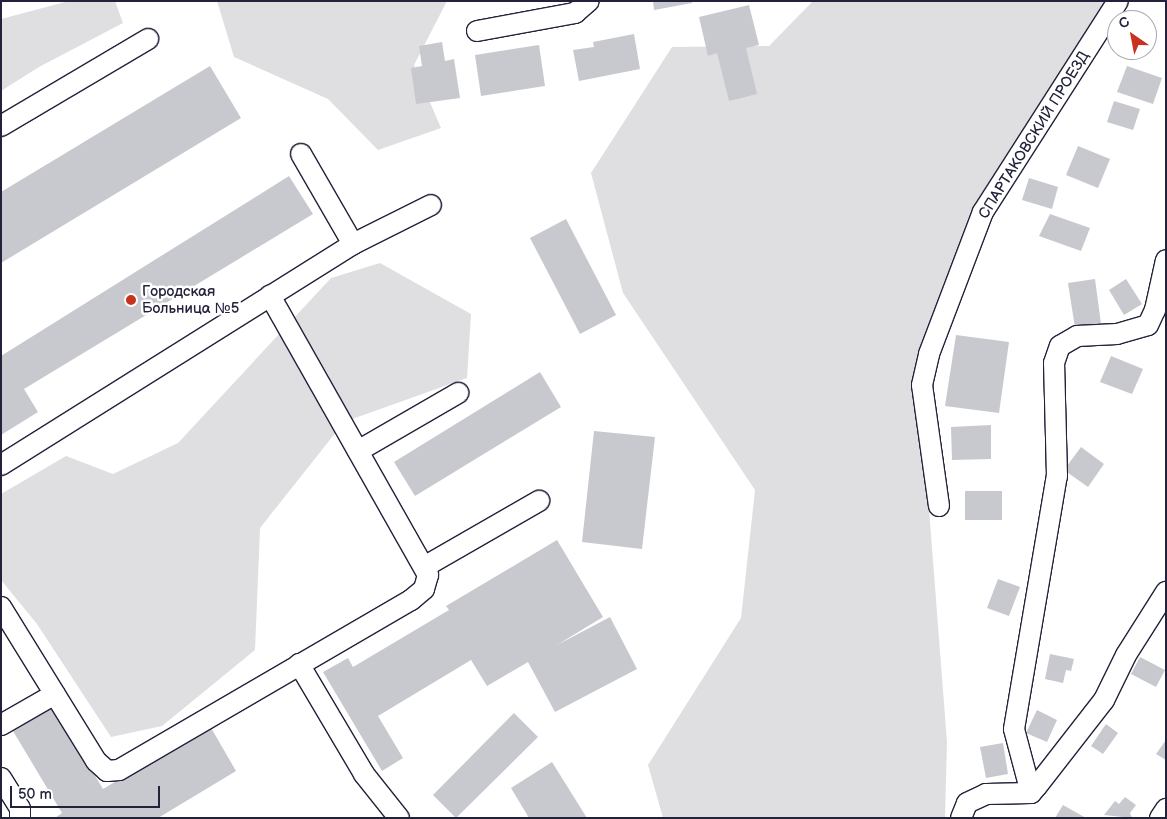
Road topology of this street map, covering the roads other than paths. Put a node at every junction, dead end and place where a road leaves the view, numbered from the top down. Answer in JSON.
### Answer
{"nodes":[{"id":1,"x":589,"y":1,"type":"edge"},
{"id":2,"x":1118,"y":1,"type":"edge"},
{"id":3,"x":477,"y":31,"type":"dead end"},
{"id":4,"x":148,"y":39,"type":"dead end"},
{"id":5,"x":1,"y":126,"type":"edge"},
{"id":6,"x":302,"y":154,"type":"dead end"},
{"id":7,"x":431,"y":205,"type":"dead end"},
{"id":8,"x":353,"y":244,"type":"junction"},
{"id":9,"x":1166,"y":260,"type":"edge"},
{"id":10,"x":270,"y":296,"type":"junction"},
{"id":11,"x":458,"y":393,"type":"dead end"},
{"id":12,"x":358,"y":451,"type":"junction"},
{"id":13,"x":1,"y":465,"type":"edge"},
{"id":14,"x":539,"y":501,"type":"dead end"},
{"id":15,"x":939,"y":506,"type":"dead end"},
{"id":16,"x":424,"y":567,"type":"junction"},
{"id":17,"x":1166,"y":592,"type":"edge"},
{"id":18,"x":1,"y":607,"type":"edge"},
{"id":19,"x":8,"y":631,"type":"edge"},
{"id":20,"x":299,"y":664,"type":"junction"},
{"id":21,"x":55,"y":694,"type":"junction"},
{"id":22,"x":1,"y":725,"type":"edge"},
{"id":23,"x":1,"y":778,"type":"edge"},
{"id":24,"x":1030,"y":793,"type":"junction"},
{"id":25,"x":1166,"y":809,"type":"edge"},
{"id":26,"x":20,"y":818,"type":"edge"},
{"id":27,"x":399,"y":818,"type":"edge"},
{"id":28,"x":961,"y":818,"type":"edge"},
{"id":29,"x":1160,"y":818,"type":"edge"}],
"edges":[{"from":1,"to":3,"type":"street"},
{"from":2,"to":15,"type":"street","name":"СПАРТАКОВСКИЙ ПРОЕЗД"},
{"from":4,"to":5,"type":"street"},
{"from":6,"to":8,"type":"street"},
{"from":7,"to":8,"type":"street"},
{"from":8,"to":10,"type":"street"},
{"from":9,"to":24,"type":"street"},
{"from":10,"to":12,"type":"street"},
{"from":10,"to":13,"type":"street"},
{"from":11,"to":12,"type":"street"},
{"from":12,"to":16,"type":"street"},
{"from":14,"to":16,"type":"street"},
{"from":16,"to":20,"type":"street"},
{"from":17,"to":24,"type":"street"},
{"from":18,"to":19,"type":"street"},
{"from":19,"to":21,"type":"street"},
{"from":20,"to":21,"type":"street"},
{"from":20,"to":27,"type":"street"},
{"from":21,"to":22,"type":"street"},
{"from":23,"to":26,"type":"street"},
{"from":24,"to":28,"type":"street"},
{"from":25,"to":29,"type":"street"}]}
